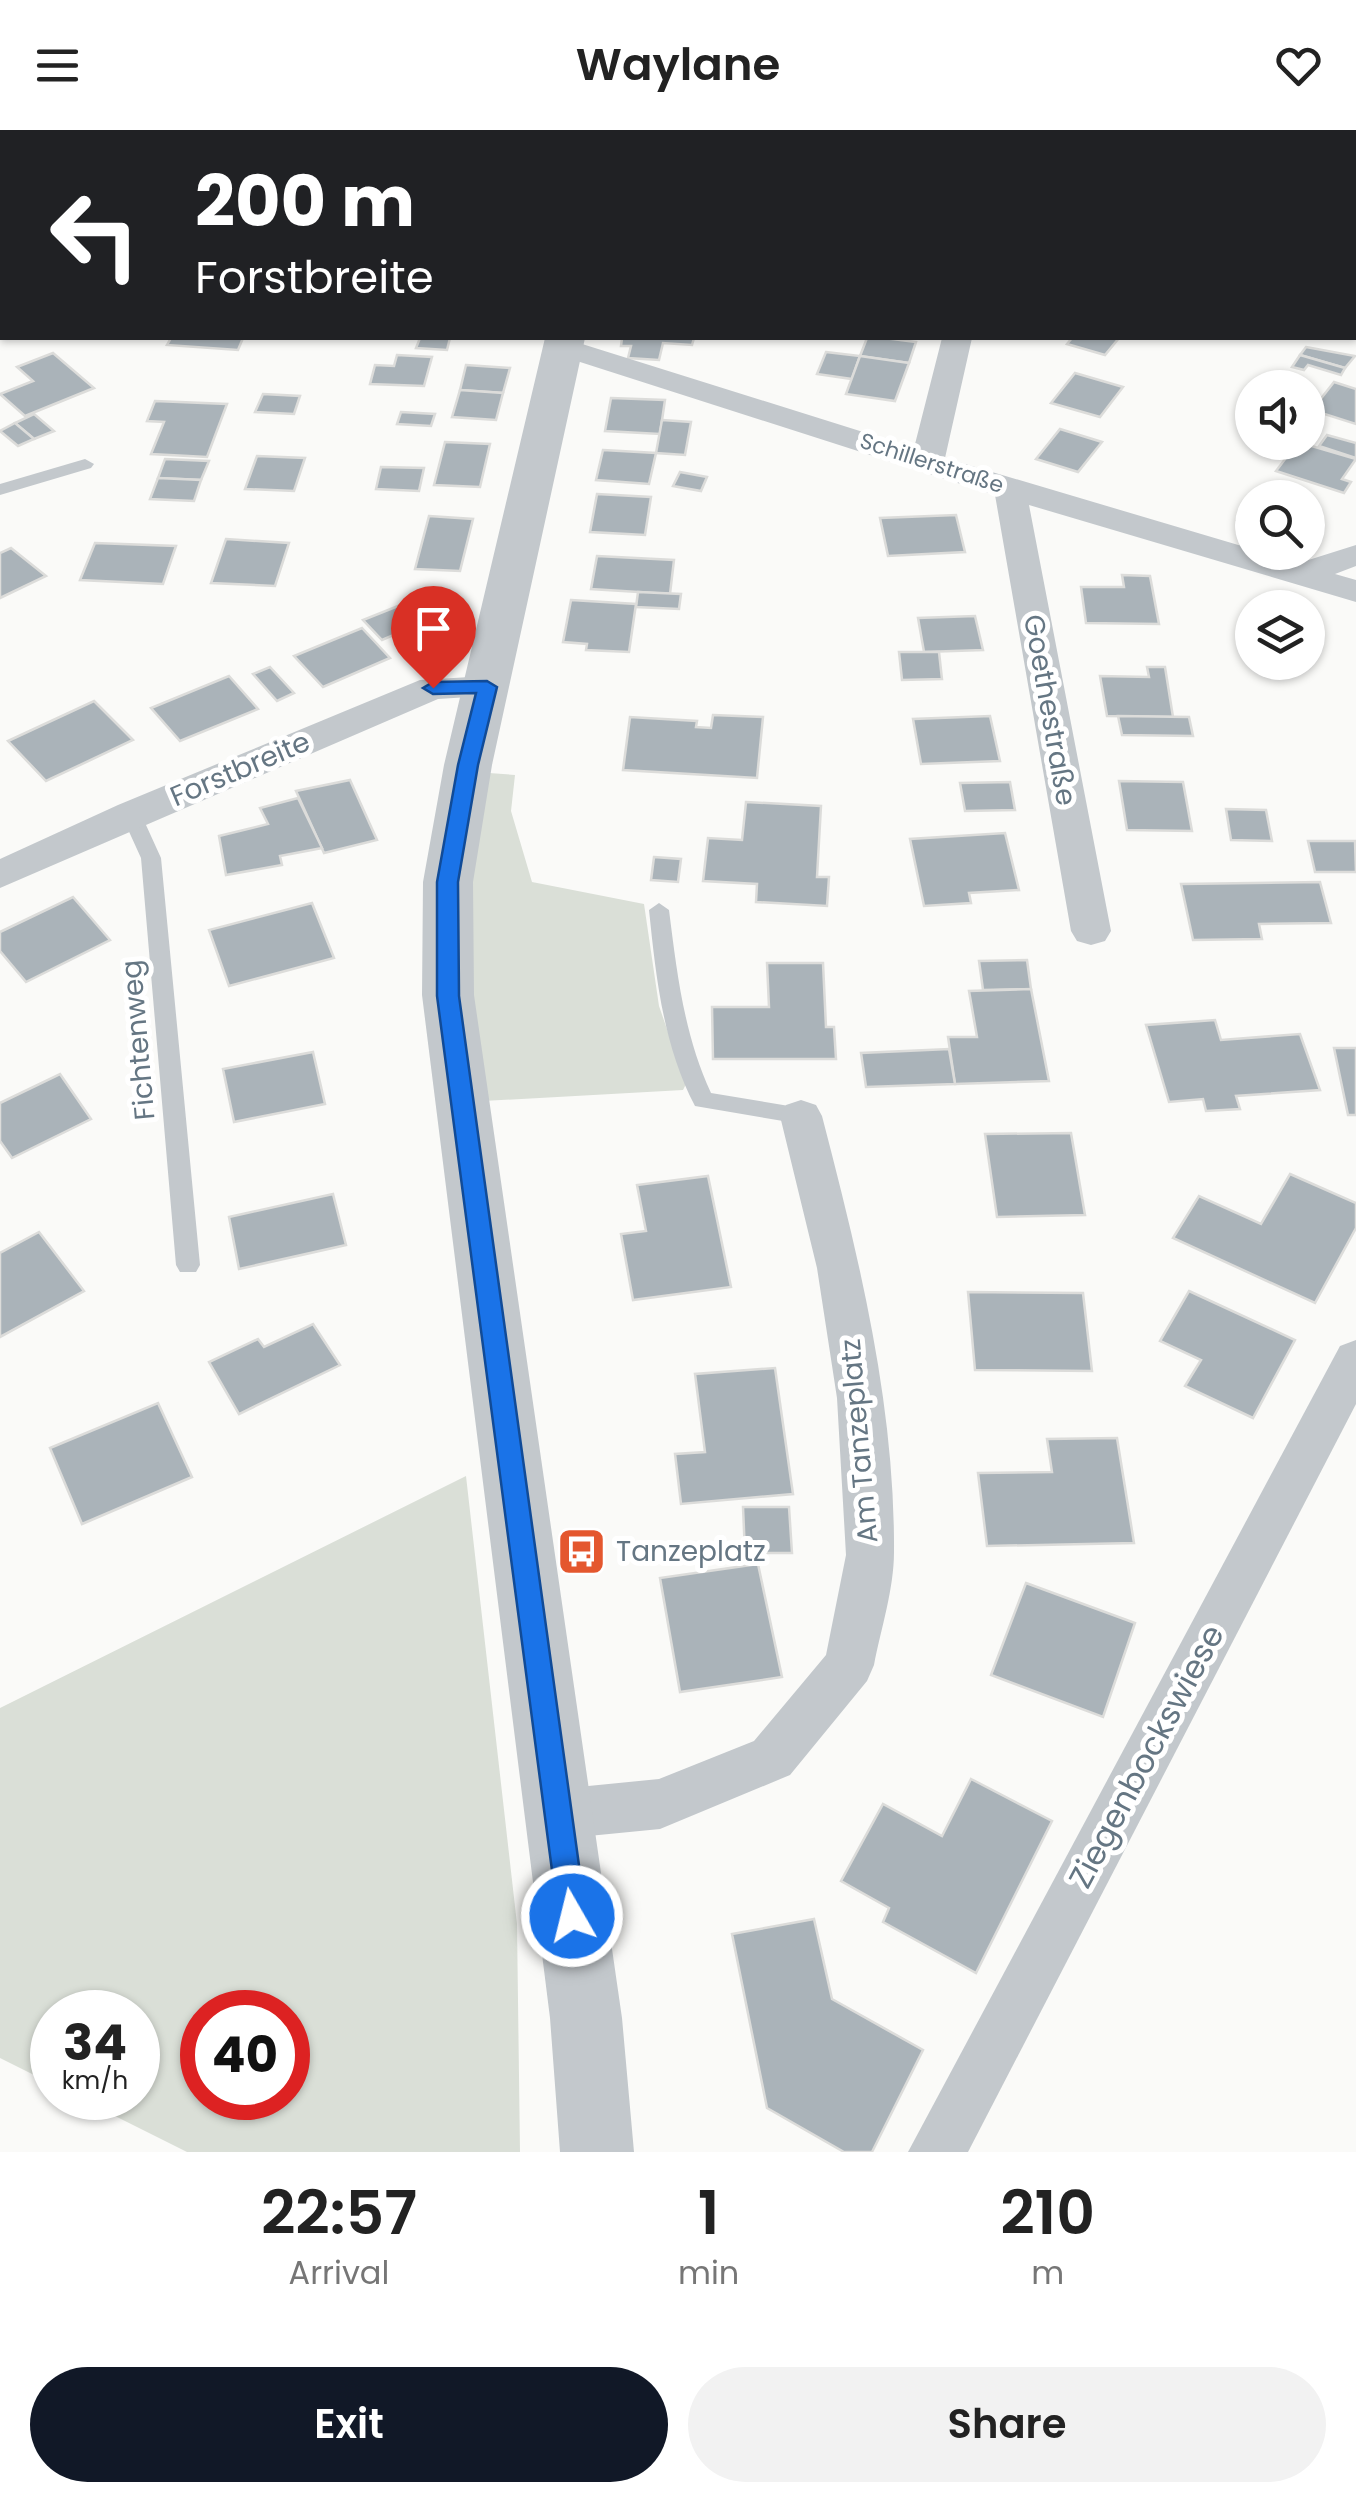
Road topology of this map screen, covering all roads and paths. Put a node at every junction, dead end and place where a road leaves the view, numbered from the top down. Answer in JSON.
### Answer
{"nodes":[{"id":1,"x":956,"y":340,"type":"edge"},
{"id":2,"x":564,"y":342,"type":"edge"},
{"id":3,"x":928,"y":460,"type":"junction"},
{"id":4,"x":85,"y":464,"type":"dead end"},
{"id":5,"x":1010,"y":489,"type":"junction"},
{"id":6,"x":0,"y":490,"type":"edge"},
{"id":7,"x":1356,"y":555,"type":"edge"},
{"id":8,"x":1304,"y":573,"type":"junction"},
{"id":9,"x":1356,"y":591,"type":"edge"},
{"id":10,"x":487,"y":687,"type":"junction"},
{"id":11,"x":131,"y":814,"type":"junction"},
{"id":12,"x":0,"y":876,"type":"edge"},
{"id":13,"x":659,"y":910,"type":"dead end"},
{"id":14,"x":1091,"y":931,"type":"dead end"},
{"id":15,"x":801,"y":1116,"type":"joint"},
{"id":16,"x":188,"y":1265,"type":"dead end"},
{"id":17,"x":1356,"y":1359,"type":"edge"},
{"id":18,"x":558,"y":1814,"type":"junction"},
{"id":19,"x":597,"y":2152,"type":"edge"},
{"id":20,"x":937,"y":2152,"type":"edge"}],
"edges":[{"from":1,"to":3,"type":"street"},
{"from":2,"to":3,"type":"street","name":"Schillerstraße"},
{"from":2,"to":10,"type":"street"},
{"from":3,"to":5,"type":"street","name":"Schillerstraße"},
{"from":4,"to":6,"type":"lane"},
{"from":5,"to":8,"type":"street","name":"Schillerstraße"},
{"from":5,"to":14,"type":"street","name":"Goethestraße"},
{"from":7,"to":8,"type":"street"},
{"from":8,"to":9,"type":"street","name":"Schillerstraße"},
{"from":10,"to":11,"type":"street","name":"Forstbreite"},
{"from":10,"to":18,"type":"street"},
{"from":11,"to":12,"type":"street","name":"Forstbreite"},
{"from":11,"to":16,"type":"lane","name":"Fichtenweg"},
{"from":13,"to":15,"type":"lane"},
{"from":15,"to":18,"type":"street","name":"Am Tanzeplatz"},
{"from":17,"to":20,"type":"street","name":"Ziegenbockswiese"},
{"from":18,"to":19,"type":"street"}]}
